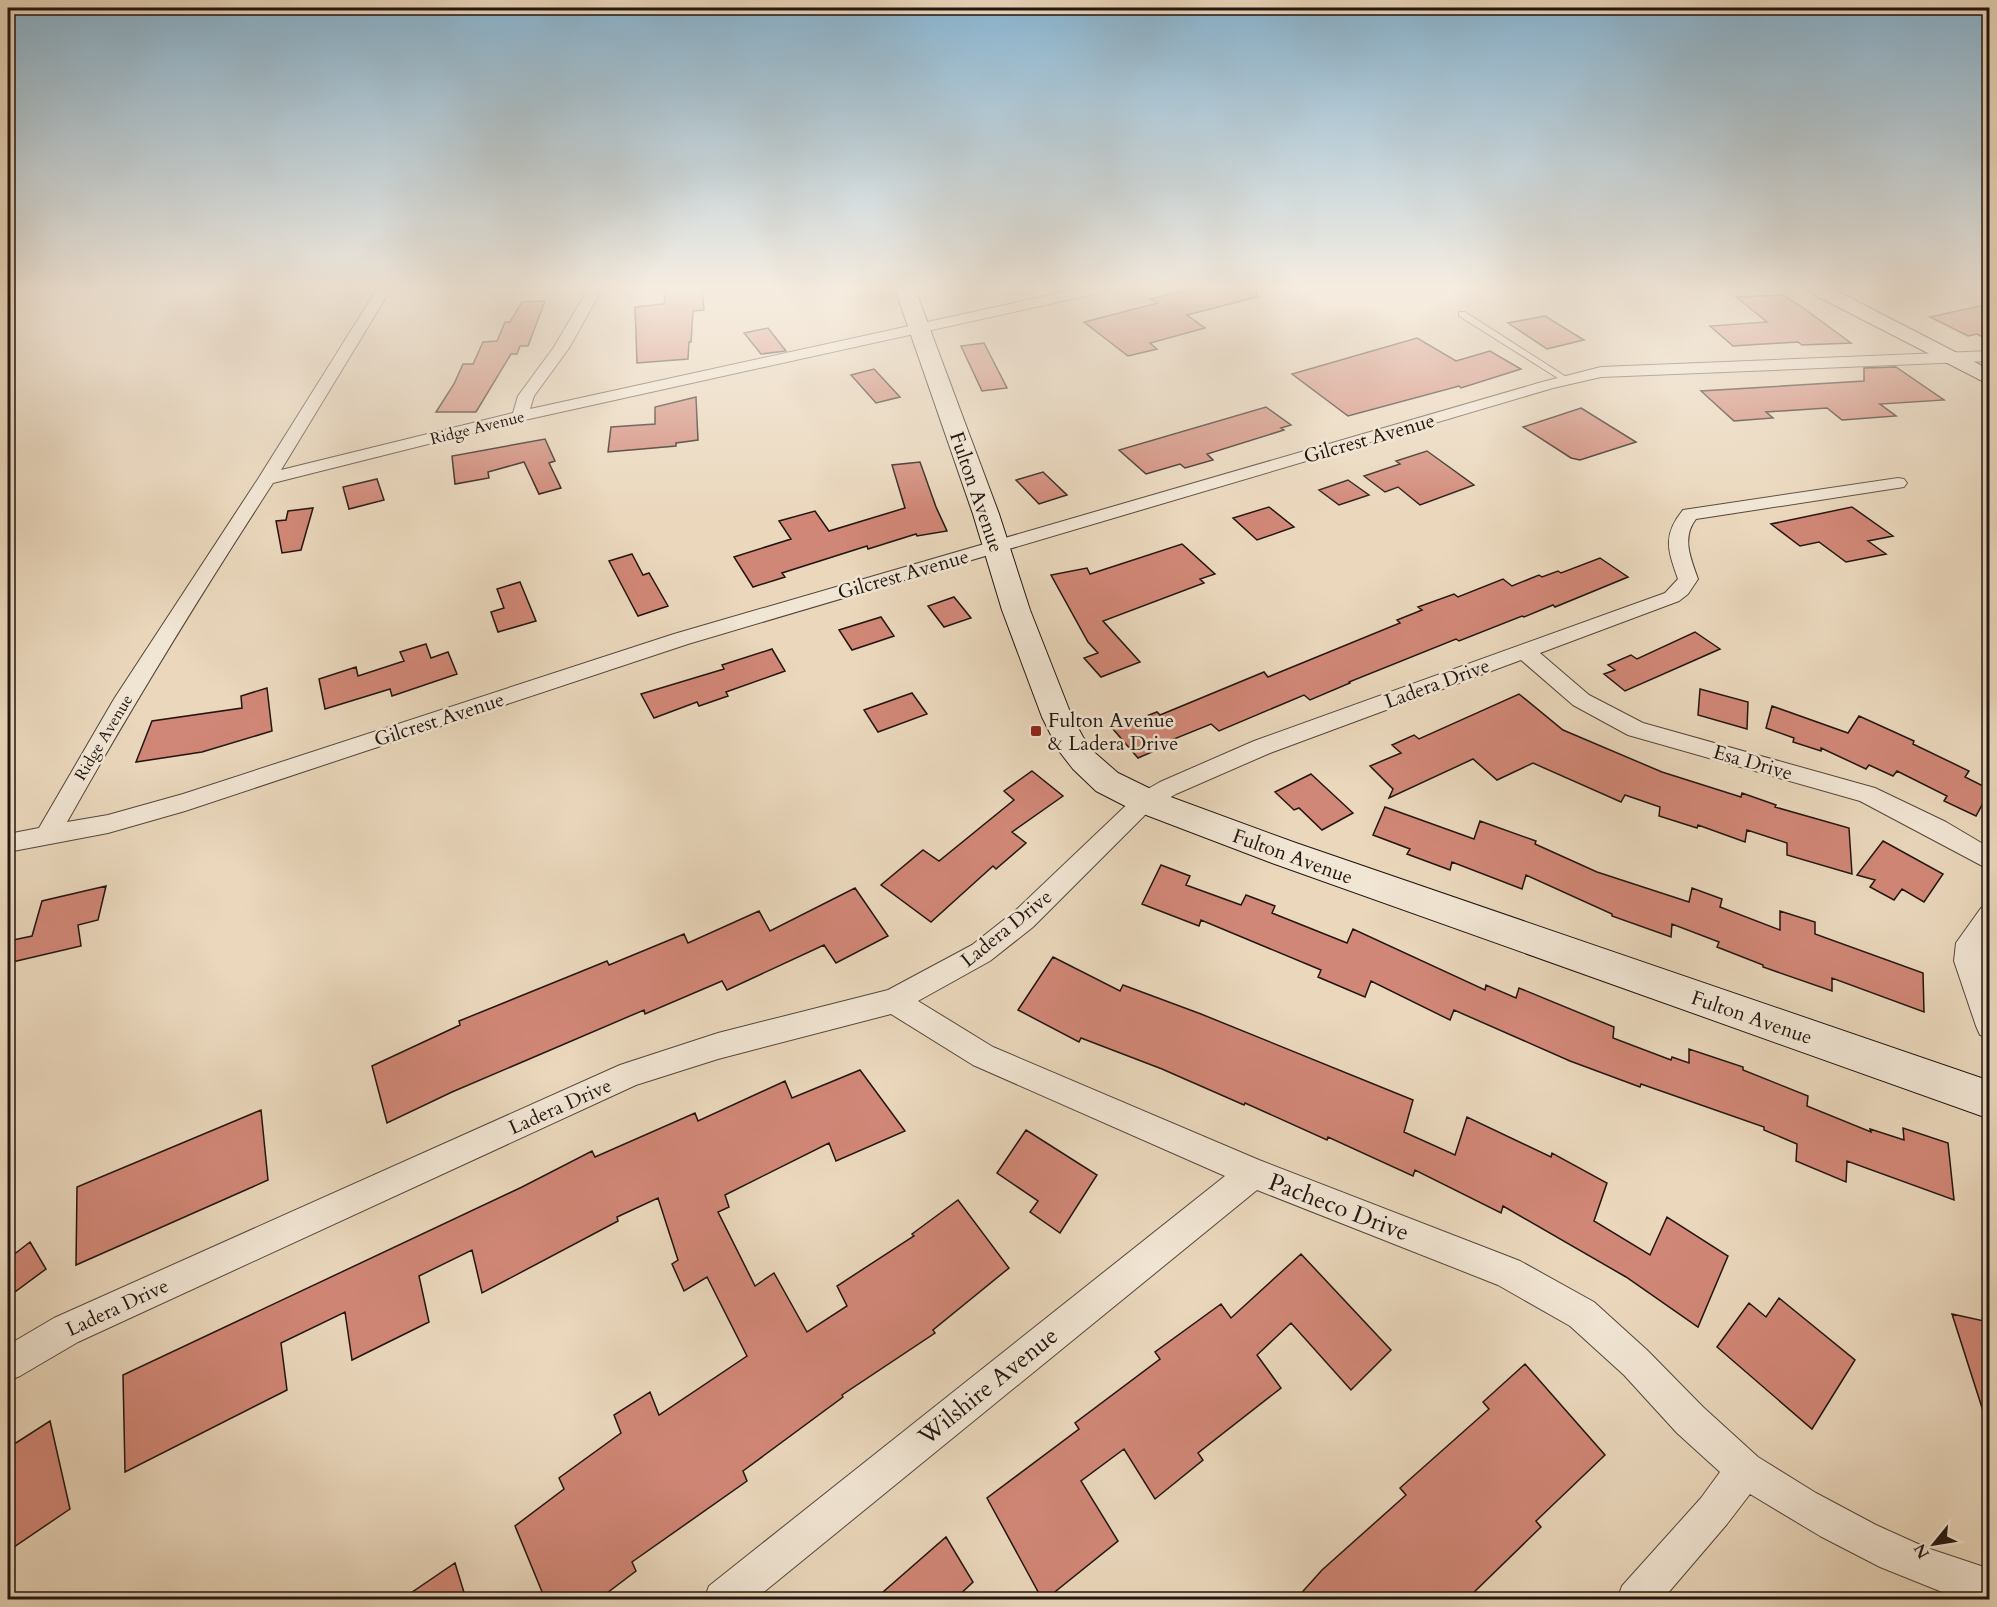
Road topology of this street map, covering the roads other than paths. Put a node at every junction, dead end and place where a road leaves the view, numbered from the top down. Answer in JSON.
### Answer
{"nodes":[{"id":1,"x":338,"y":364,"type":"edge"},
{"id":2,"x":549,"y":364,"type":"edge"},
{"id":3,"x":759,"y":364,"type":"edge"},
{"id":4,"x":932,"y":364,"type":"edge"},
{"id":5,"x":1542,"y":364,"type":"edge"},
{"id":6,"x":1778,"y":364,"type":"edge"},
{"id":7,"x":1960,"y":364,"type":"edge"},
{"id":8,"x":1989,"y":379,"type":"edge"},
{"id":9,"x":1567,"y":380,"type":"junction"},
{"id":10,"x":520,"y":416,"type":"junction"},
{"id":11,"x":267,"y":479,"type":"junction"},
{"id":12,"x":1898,"y":483,"type":"dead end"},
{"id":13,"x":996,"y":548,"type":"junction"},
{"id":14,"x":1524,"y":651,"type":"junction"},
{"id":15,"x":1145,"y":801,"type":"junction"},
{"id":16,"x":46,"y":837,"type":"junction"},
{"id":17,"x":8,"y":843,"type":"edge"},
{"id":18,"x":1989,"y":860,"type":"edge"},
{"id":19,"x":1989,"y":916,"type":"edge"},
{"id":20,"x":894,"y":1001,"type":"junction"},
{"id":21,"x":1989,"y":1026,"type":"edge"},
{"id":22,"x":1989,"y":1100,"type":"edge"},
{"id":23,"x":1253,"y":1173,"type":"junction"},
{"id":24,"x":8,"y":1364,"type":"edge"},
{"id":25,"x":1744,"y":1470,"type":"junction"},
{"id":26,"x":1989,"y":1589,"type":"edge"},
{"id":27,"x":723,"y":1599,"type":"edge"},
{"id":28,"x":1636,"y":1599,"type":"edge"}],
"edges":[{"from":1,"to":11,"type":"street"},
{"from":2,"to":10,"type":"street"},
{"from":3,"to":10,"type":"street","name":"Ridge Avenue"},
{"from":4,"to":13,"type":"street","name":"Fulton Avenue"},
{"from":5,"to":9,"type":"lane"},
{"from":6,"to":9,"type":"street","name":"Gilcrest Avenue"},
{"from":7,"to":8,"type":"street"},
{"from":9,"to":13,"type":"street","name":"Gilcrest Avenue"},
{"from":10,"to":11,"type":"street","name":"Ridge Avenue"},
{"from":11,"to":16,"type":"street","name":"Ridge Avenue"},
{"from":12,"to":14,"type":"street","name":"Ladera Drive"},
{"from":13,"to":15,"type":"street","name":"Fulton Avenue"},
{"from":13,"to":16,"type":"street","name":"Gilcrest Avenue"},
{"from":14,"to":15,"type":"street","name":"Ladera Drive"},
{"from":14,"to":18,"type":"street","name":"Esa Drive"},
{"from":15,"to":20,"type":"street","name":"Ladera Drive"},
{"from":15,"to":22,"type":"street","name":"Fulton Avenue"},
{"from":16,"to":17,"type":"street","name":"Gilcrest Avenue"},
{"from":19,"to":21,"type":"street"},
{"from":20,"to":23,"type":"street","name":"Pacheco Drive"},
{"from":20,"to":24,"type":"street","name":"Ladera Drive"},
{"from":23,"to":25,"type":"street","name":"Pacheco Drive"},
{"from":23,"to":27,"type":"street","name":"Wilshire Avenue"},
{"from":25,"to":26,"type":"street","name":"Pacheco Drive"},
{"from":25,"to":28,"type":"street"}]}
